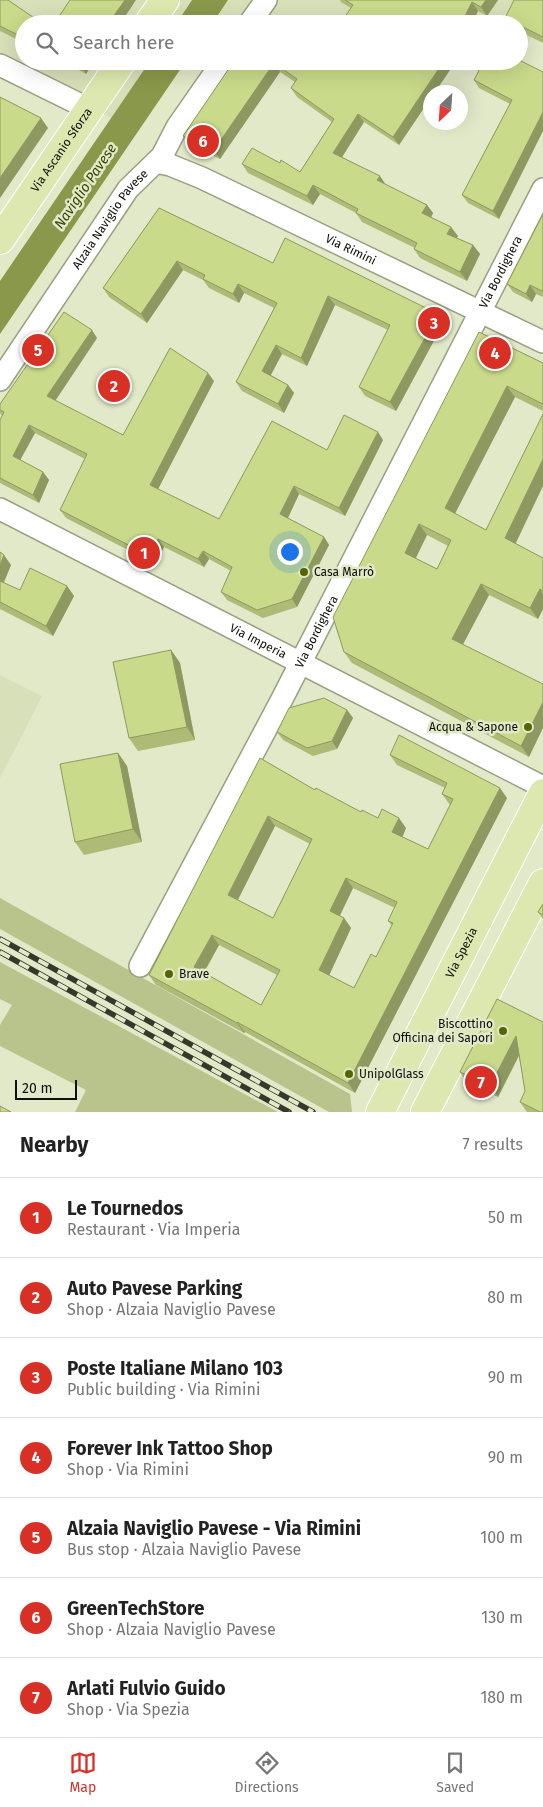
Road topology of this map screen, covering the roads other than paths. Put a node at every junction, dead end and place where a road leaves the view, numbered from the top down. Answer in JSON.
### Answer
{"nodes":[{"id":1,"x":164,"y":0,"type":"edge"},
{"id":2,"x":266,"y":0,"type":"edge"},
{"id":3,"x":154,"y":15,"type":"edge"},
{"id":4,"x":255,"y":15,"type":"edge"},
{"id":5,"x":0,"y":66,"type":"edge"},
{"id":6,"x":116,"y":70,"type":"edge"},
{"id":7,"x":217,"y":70,"type":"edge"},
{"id":8,"x":89,"y":109,"type":"junction"},
{"id":9,"x":156,"y":162,"type":"junction"},
{"id":10,"x":543,"y":189,"type":"edge"},
{"id":11,"x":0,"y":240,"type":"edge"},
{"id":12,"x":480,"y":312,"type":"junction"},
{"id":13,"x":543,"y":342,"type":"edge"},
{"id":14,"x":0,"y":380,"type":"edge"},
{"id":15,"x":0,"y":509,"type":"edge"},
{"id":16,"x":300,"y":662,"type":"junction"},
{"id":17,"x":543,"y":787,"type":"edge"},
{"id":18,"x":543,"y":793,"type":"edge"},
{"id":19,"x":543,"y":883,"type":"edge"},
{"id":20,"x":140,"y":966,"type":"dead end"},
{"id":21,"x":380,"y":1112,"type":"edge"},
{"id":22,"x":425,"y":1112,"type":"edge"}],
"edges":[{"from":1,"to":3,"type":"main road"},
{"from":2,"to":4,"type":"street"},
{"from":5,"to":8,"type":"street"},
{"from":6,"to":8,"type":"main road","name":"Via Ascanio Sforza"},
{"from":7,"to":9,"type":"street","name":"Alzaia Naviglio Pavese"},
{"from":8,"to":11,"type":"main road","name":"Via Ascanio Sforza"},
{"from":9,"to":12,"type":"street","name":"Via Rimini"},
{"from":9,"to":14,"type":"street","name":"Alzaia Naviglio Pavese"},
{"from":10,"to":12,"type":"street","name":"Via Bordighera"},
{"from":12,"to":13,"type":"street","name":"Via Rimini"},
{"from":12,"to":16,"type":"street","name":"Via Bordighera"},
{"from":15,"to":16,"type":"street","name":"Via Imperia"},
{"from":16,"to":17,"type":"street","name":"Via Imperia"},
{"from":16,"to":20,"type":"street","name":"Via Bordighera"},
{"from":18,"to":21,"type":"main road","name":"Via Spezia"},
{"from":19,"to":22,"type":"main road"}]}
